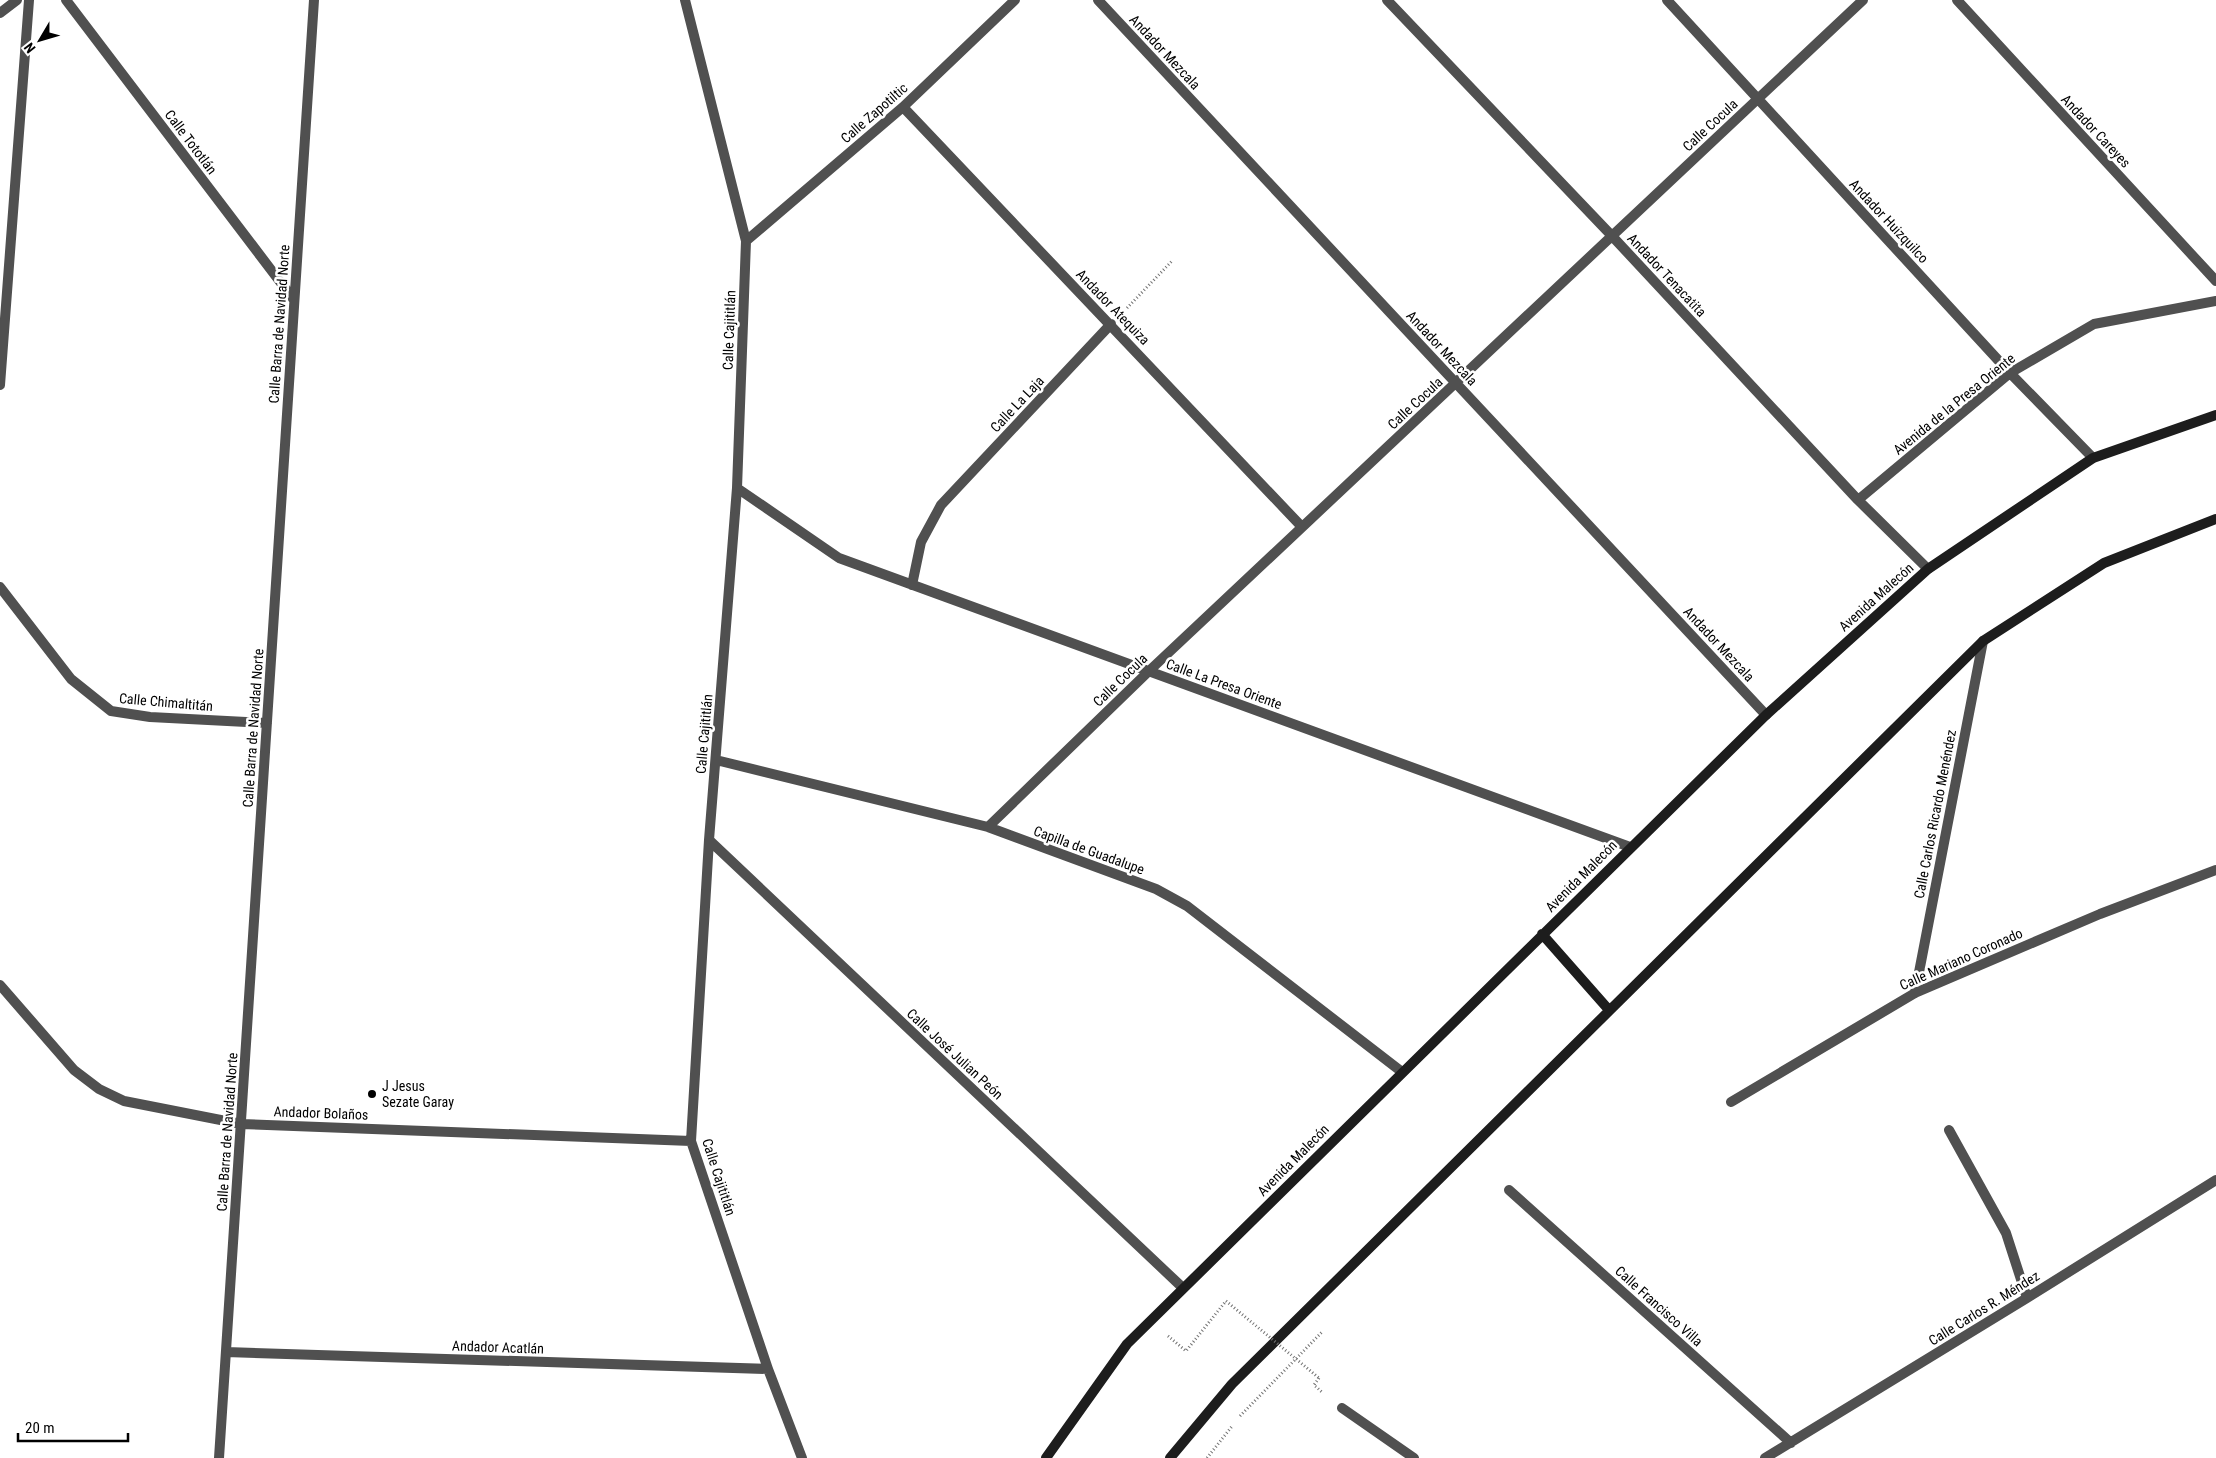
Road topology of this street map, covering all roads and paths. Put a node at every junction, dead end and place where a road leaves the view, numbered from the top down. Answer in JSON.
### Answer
{"nodes":[{"id":1,"x":17,"y":0,"type":"edge"},
{"id":2,"x":29,"y":0,"type":"edge"},
{"id":3,"x":66,"y":0,"type":"edge"},
{"id":4,"x":314,"y":0,"type":"edge"},
{"id":5,"x":685,"y":0,"type":"edge"},
{"id":6,"x":1015,"y":0,"type":"edge"},
{"id":7,"x":1098,"y":0,"type":"edge"},
{"id":8,"x":1387,"y":0,"type":"edge"},
{"id":9,"x":1667,"y":0,"type":"edge"},
{"id":10,"x":1863,"y":0,"type":"edge"},
{"id":11,"x":1957,"y":0,"type":"edge"},
{"id":12,"x":0,"y":13,"type":"edge"},
{"id":13,"x":1758,"y":99,"type":"junction"},
{"id":14,"x":903,"y":107,"type":"junction"},
{"id":15,"x":1612,"y":236,"type":"junction"},
{"id":16,"x":746,"y":242,"type":"junction"},
{"id":17,"x":1173,"y":260,"type":"dead end"},
{"id":18,"x":2216,"y":280,"type":"edge"},
{"id":19,"x":294,"y":300,"type":"junction"},
{"id":20,"x":2216,"y":300,"type":"edge"},
{"id":21,"x":1111,"y":324,"type":"junction"},
{"id":22,"x":2010,"y":373,"type":"junction"},
{"id":23,"x":1456,"y":383,"type":"junction"},
{"id":24,"x":0,"y":385,"type":"edge"},
{"id":25,"x":2216,"y":415,"type":"edge"},
{"id":26,"x":2093,"y":458,"type":"junction"},
{"id":27,"x":737,"y":488,"type":"junction"},
{"id":28,"x":1858,"y":500,"type":"junction"},
{"id":29,"x":2216,"y":519,"type":"edge"},
{"id":30,"x":1302,"y":527,"type":"junction"},
{"id":31,"x":1928,"y":569,"type":"junction"},
{"id":32,"x":912,"y":585,"type":"junction"},
{"id":33,"x":0,"y":587,"type":"edge"},
{"id":34,"x":1983,"y":641,"type":"junction"},
{"id":35,"x":1149,"y":671,"type":"junction"},
{"id":36,"x":1766,"y":715,"type":"junction"},
{"id":37,"x":267,"y":723,"type":"junction"},
{"id":38,"x":716,"y":760,"type":"junction"},
{"id":39,"x":988,"y":827,"type":"junction"},
{"id":40,"x":709,"y":840,"type":"junction"},
{"id":41,"x":1630,"y":847,"type":"junction"},
{"id":42,"x":2216,"y":870,"type":"edge"},
{"id":43,"x":1542,"y":934,"type":"junction"},
{"id":44,"x":0,"y":984,"type":"edge"},
{"id":45,"x":1915,"y":993,"type":"junction"},
{"id":46,"x":1609,"y":1010,"type":"junction"},
{"id":47,"x":1402,"y":1072,"type":"junction"},
{"id":48,"x":1731,"y":1102,"type":"dead end"},
{"id":49,"x":241,"y":1124,"type":"junction"},
{"id":50,"x":1949,"y":1130,"type":"dead end"},
{"id":51,"x":691,"y":1141,"type":"junction"},
{"id":52,"x":2216,"y":1180,"type":"edge"},
{"id":53,"x":1509,"y":1190,"type":"dead end"},
{"id":54,"x":1183,"y":1288,"type":"junction"},
{"id":55,"x":2027,"y":1298,"type":"junction"},
{"id":56,"x":1186,"y":1351,"type":"dead end"},
{"id":57,"x":226,"y":1352,"type":"junction"},
{"id":58,"x":768,"y":1369,"type":"junction"},
{"id":59,"x":1314,"y":1385,"type":"dead end"},
{"id":60,"x":1342,"y":1408,"type":"dead end"},
{"id":61,"x":1791,"y":1443,"type":"junction"},
{"id":62,"x":220,"y":1458,"type":"edge"},
{"id":63,"x":802,"y":1458,"type":"edge"},
{"id":64,"x":1046,"y":1458,"type":"edge"},
{"id":65,"x":1170,"y":1458,"type":"edge"},
{"id":66,"x":1414,"y":1458,"type":"edge"},
{"id":67,"x":1766,"y":1458,"type":"edge"}],
"edges":[{"from":1,"to":12,"type":"street"},
{"from":2,"to":24,"type":"street"},
{"from":3,"to":19,"type":"street","name":"Calle Tototlán"},
{"from":4,"to":19,"type":"street","name":"Calle Barra de Navidad Norte"},
{"from":5,"to":16,"type":"street","name":"Calle Cajititlán"},
{"from":6,"to":14,"type":"street","name":"Calle Zapotiltic"},
{"from":7,"to":23,"type":"street","name":"Andador Mezcala"},
{"from":8,"to":15,"type":"street","name":"Andador Tenacatita"},
{"from":9,"to":13,"type":"street","name":"Andador Huizquilco"},
{"from":10,"to":13,"type":"street","name":"Calle Cocula"},
{"from":11,"to":18,"type":"street","name":"Andador Careyes"},
{"from":13,"to":15,"type":"street","name":"Calle Cocula"},
{"from":13,"to":22,"type":"street","name":"Andador Huizquilco"},
{"from":14,"to":16,"type":"street","name":"Calle Zapotiltic"},
{"from":14,"to":21,"type":"street","name":"Andador Atequiza"},
{"from":15,"to":23,"type":"street","name":"Calle Cocula"},
{"from":15,"to":28,"type":"street","name":"Andador Tenacatita"},
{"from":16,"to":27,"type":"street","name":"Calle Cajititlán"},
{"from":17,"to":21,"type":"path"},
{"from":19,"to":37,"type":"street","name":"Calle Barra de Navidad Norte"},
{"from":20,"to":22,"type":"street","name":"Avenida de la Presa Oriente"},
{"from":21,"to":30,"type":"street","name":"Andador Atequiza"},
{"from":21,"to":32,"type":"street","name":"Calle La Laja"},
{"from":22,"to":26,"type":"street","name":"Andador Huizquilco"},
{"from":22,"to":28,"type":"street","name":"Avenida de la Presa Oriente"},
{"from":23,"to":30,"type":"street","name":"Calle Cocula"},
{"from":23,"to":36,"type":"street","name":"Andador Mezcala"},
{"from":25,"to":26,"type":"main road","name":"Avenida Malecón"},
{"from":26,"to":31,"type":"main road","name":"Avenida Malecón"},
{"from":27,"to":32,"type":"street","name":"Calle La Presa Oriente"},
{"from":27,"to":38,"type":"street","name":"Calle Cajititlán"},
{"from":28,"to":31,"type":"street","name":"Andador Tenacatita"},
{"from":29,"to":34,"type":"main road"},
{"from":30,"to":35,"type":"street","name":"Calle Cocula"},
{"from":31,"to":36,"type":"main road","name":"Avenida Malecón"},
{"from":32,"to":35,"type":"street","name":"Calle La Presa Oriente"},
{"from":33,"to":37,"type":"street","name":"Calle Chimaltitán"},
{"from":34,"to":45,"type":"street","name":"Calle Carlos Ricardo Menéndez"},
{"from":34,"to":46,"type":"main road"},
{"from":35,"to":39,"type":"street","name":"Calle Cocula"},
{"from":35,"to":41,"type":"street","name":"Calle La Presa Oriente"},
{"from":36,"to":41,"type":"main road","name":"Avenida Malecón"},
{"from":37,"to":49,"type":"street","name":"Calle Barra de Navidad Norte"},
{"from":38,"to":39,"type":"street","name":"Capilla de Guadalupe"},
{"from":38,"to":40,"type":"street","name":"Calle Cajititlán"},
{"from":39,"to":47,"type":"street","name":"Capilla de Guadalupe"},
{"from":40,"to":51,"type":"street","name":"Calle Cajititlán"},
{"from":40,"to":54,"type":"street","name":"Calle José Julian Peón"},
{"from":41,"to":43,"type":"main road","name":"Avenida Malecón"},
{"from":42,"to":45,"type":"street","name":"Calle Mariano Coronado"},
{"from":43,"to":46,"type":"main road"},
{"from":43,"to":47,"type":"main road","name":"Avenida Malecón"},
{"from":44,"to":49,"type":"street","name":"Andador Bolaños"},
{"from":45,"to":48,"type":"street","name":"Calle Mariano Coronado"},
{"from":46,"to":65,"type":"main road"},
{"from":47,"to":54,"type":"main road","name":"Avenida Malecón"},
{"from":49,"to":51,"type":"street","name":"Andador Bolaños"},
{"from":49,"to":57,"type":"street","name":"Calle Barra de Navidad Norte"},
{"from":50,"to":55,"type":"street"},
{"from":51,"to":58,"type":"street","name":"Calle Cajititlán"},
{"from":52,"to":55,"type":"street","name":"Calle Carlos R. Méndez"},
{"from":53,"to":61,"type":"street","name":"Calle Francisco Villa"},
{"from":54,"to":64,"type":"main road","name":"Avenida Malecón"},
{"from":55,"to":61,"type":"street","name":"Calle Carlos R. Méndez"},
{"from":56,"to":59,"type":"path","bridge":true},
{"from":57,"to":58,"type":"street","name":"Andador Acatlán"},
{"from":57,"to":62,"type":"street","name":"Calle Barra de Navidad Norte"},
{"from":58,"to":63,"type":"street","name":"Calle Cajititlán"},
{"from":60,"to":66,"type":"street"},
{"from":61,"to":67,"type":"street","name":"Calle Carlos R. Méndez"}]}
